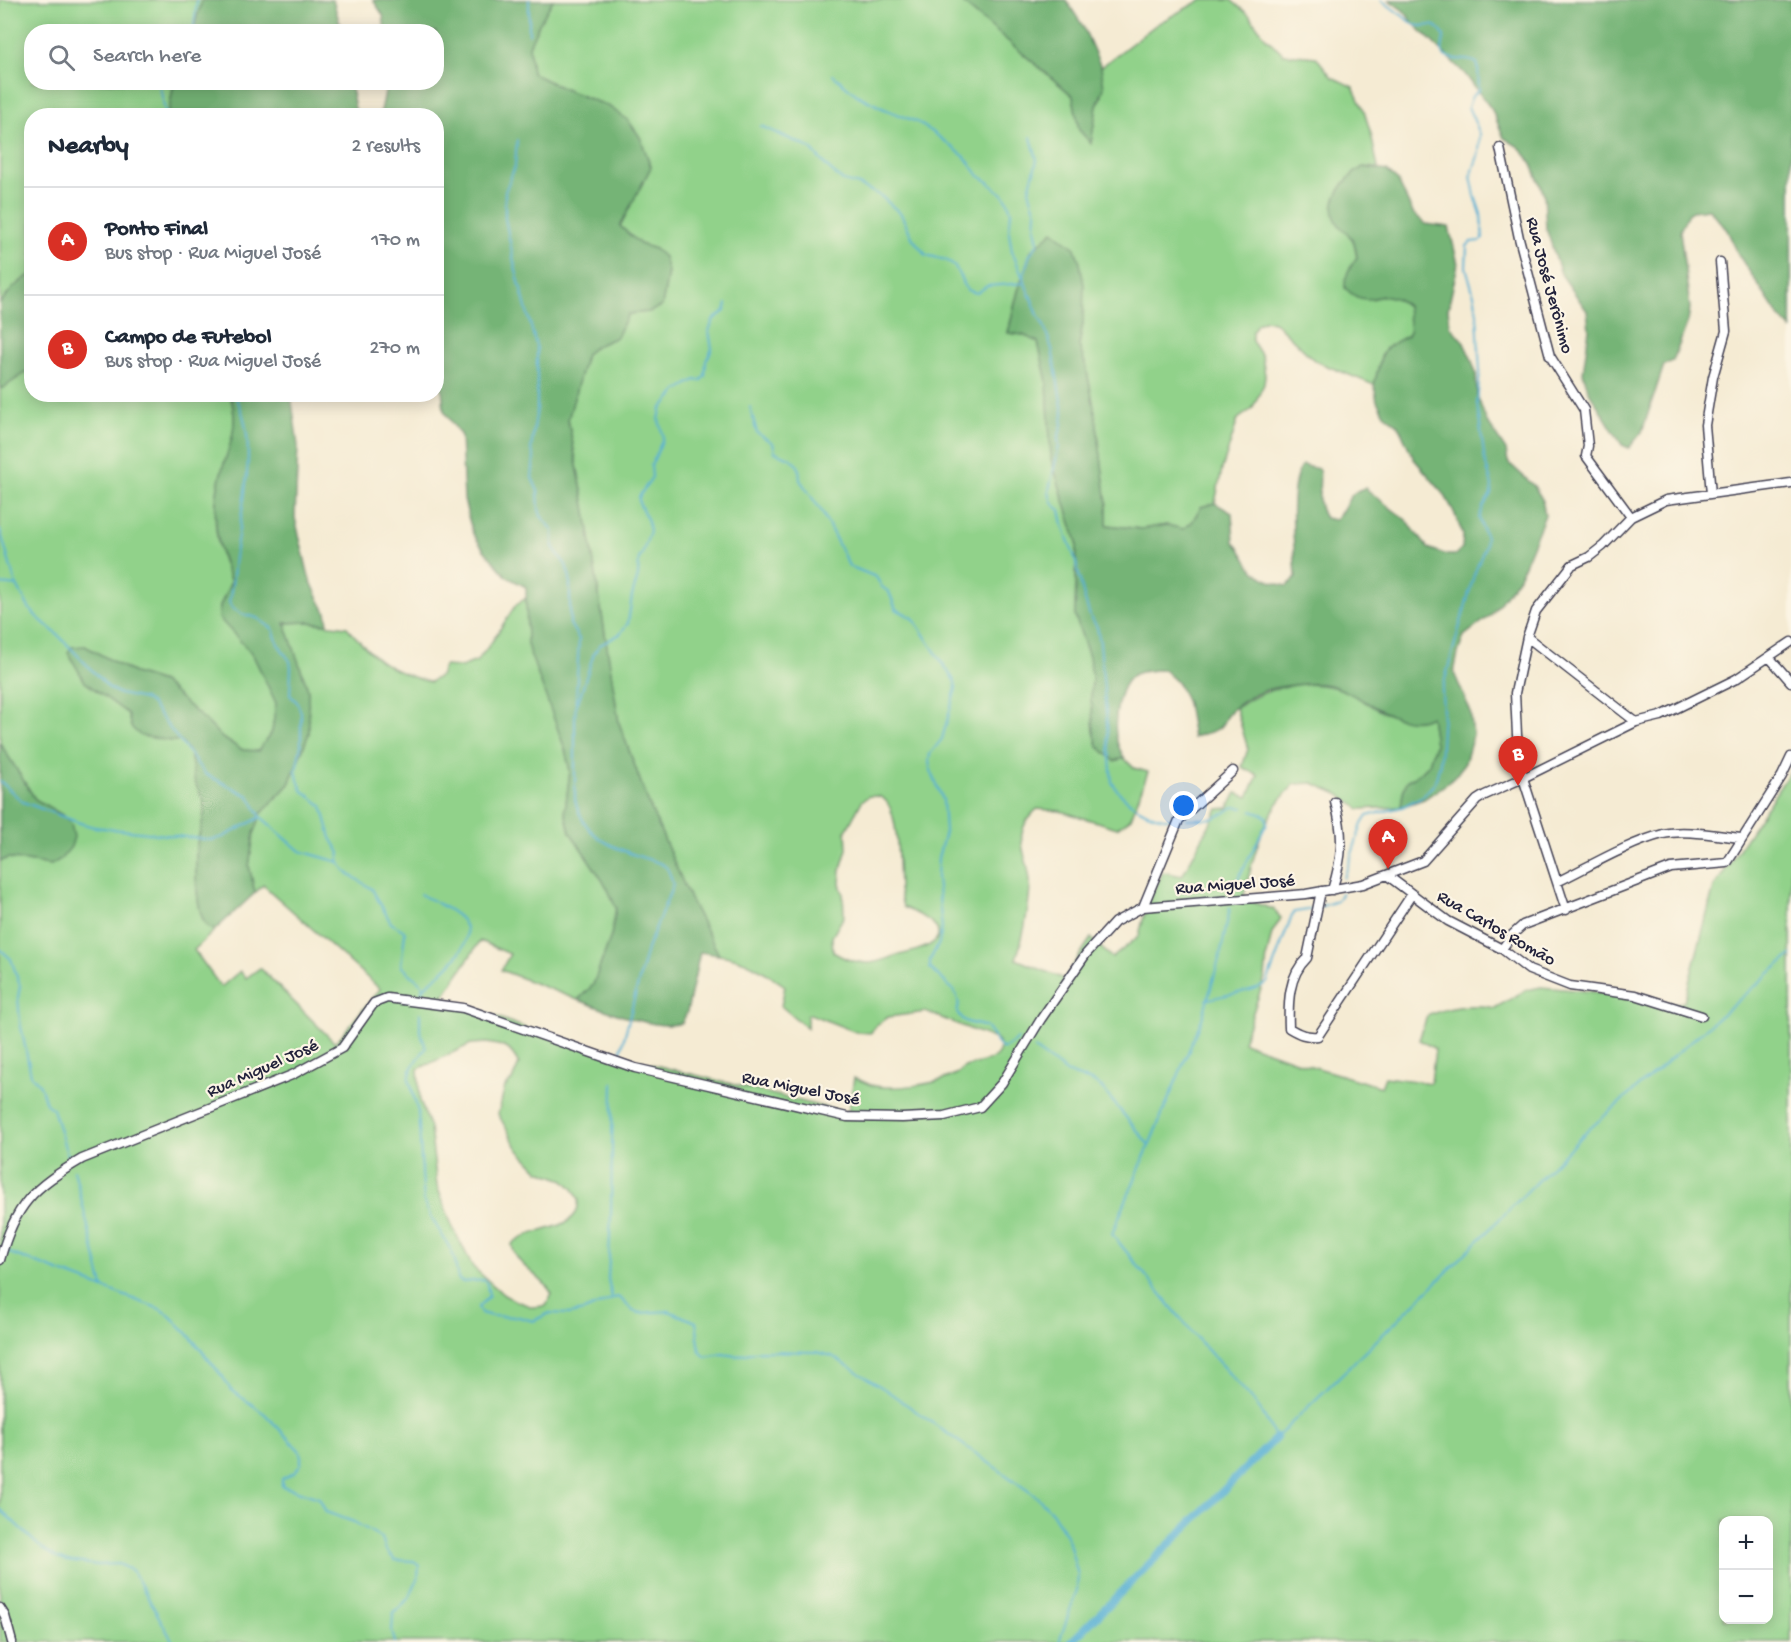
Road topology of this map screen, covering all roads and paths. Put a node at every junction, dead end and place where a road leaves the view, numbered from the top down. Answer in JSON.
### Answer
{"nodes":[{"id":1,"x":1500,"y":148,"type":"dead end"},
{"id":2,"x":1720,"y":261,"type":"dead end"},
{"id":3,"x":1791,"y":483,"type":"edge"},
{"id":4,"x":1711,"y":494,"type":"junction"},
{"id":5,"x":1631,"y":517,"type":"junction"},
{"id":6,"x":1527,"y":638,"type":"junction"},
{"id":7,"x":1791,"y":642,"type":"edge"},
{"id":8,"x":1769,"y":657,"type":"junction"},
{"id":9,"x":1791,"y":682,"type":"edge"},
{"id":10,"x":1636,"y":722,"type":"junction"},
{"id":11,"x":1791,"y":757,"type":"edge"},
{"id":12,"x":1233,"y":771,"type":"dead end"},
{"id":13,"x":1523,"y":778,"type":"junction"},
{"id":14,"x":1335,"y":802,"type":"dead end"},
{"id":15,"x":1742,"y":838,"type":"junction"},
{"id":16,"x":1388,"y":876,"type":"junction"},
{"id":17,"x":1557,"y":882,"type":"junction"},
{"id":18,"x":1332,"y":890,"type":"junction"},
{"id":19,"x":1321,"y":891,"type":"junction"},
{"id":20,"x":1412,"y":894,"type":"junction"},
{"id":21,"x":1143,"y":907,"type":"junction"},
{"id":22,"x":1566,"y":910,"type":"junction"},
{"id":23,"x":1502,"y":950,"type":"junction"},
{"id":24,"x":1702,"y":1016,"type":"dead end"},
{"id":25,"x":0,"y":1260,"type":"edge"},
{"id":26,"x":0,"y":1608,"type":"edge"},
{"id":27,"x":12,"y":1642,"type":"edge"}],
"edges":[{"from":1,"to":5,"type":"street","name":"Rua José Jerônimo"},
{"from":2,"to":4,"type":"street"},
{"from":3,"to":4,"type":"street"},
{"from":4,"to":5,"type":"street"},
{"from":5,"to":6,"type":"street"},
{"from":6,"to":10,"type":"street"},
{"from":6,"to":13,"type":"street"},
{"from":7,"to":8,"type":"street","name":"Rua Miguel José"},
{"from":8,"to":9,"type":"street"},
{"from":8,"to":10,"type":"street","name":"Rua Miguel José"},
{"from":10,"to":13,"type":"street","name":"Rua Miguel José"},
{"from":11,"to":15,"type":"street"},
{"from":12,"to":21,"type":"street"},
{"from":13,"to":16,"type":"street","name":"Rua Miguel José"},
{"from":13,"to":17,"type":"street"},
{"from":14,"to":18,"type":"street"},
{"from":15,"to":17,"type":"street"},
{"from":15,"to":22,"type":"street"},
{"from":16,"to":18,"type":"street","name":"Rua Miguel José"},
{"from":16,"to":20,"type":"street","name":"Rua Carlos Romão"},
{"from":17,"to":22,"type":"street"},
{"from":18,"to":19,"type":"street","name":"Rua Miguel José"},
{"from":19,"to":20,"type":"street"},
{"from":19,"to":21,"type":"street","name":"Rua Miguel José"},
{"from":20,"to":23,"type":"street","name":"Rua Carlos Romão"},
{"from":21,"to":25,"type":"street","name":"Rua Miguel José"},
{"from":22,"to":23,"type":"street"},
{"from":23,"to":24,"type":"street","name":"Rua Carlos Romão"},
{"from":26,"to":27,"type":"street"}]}
